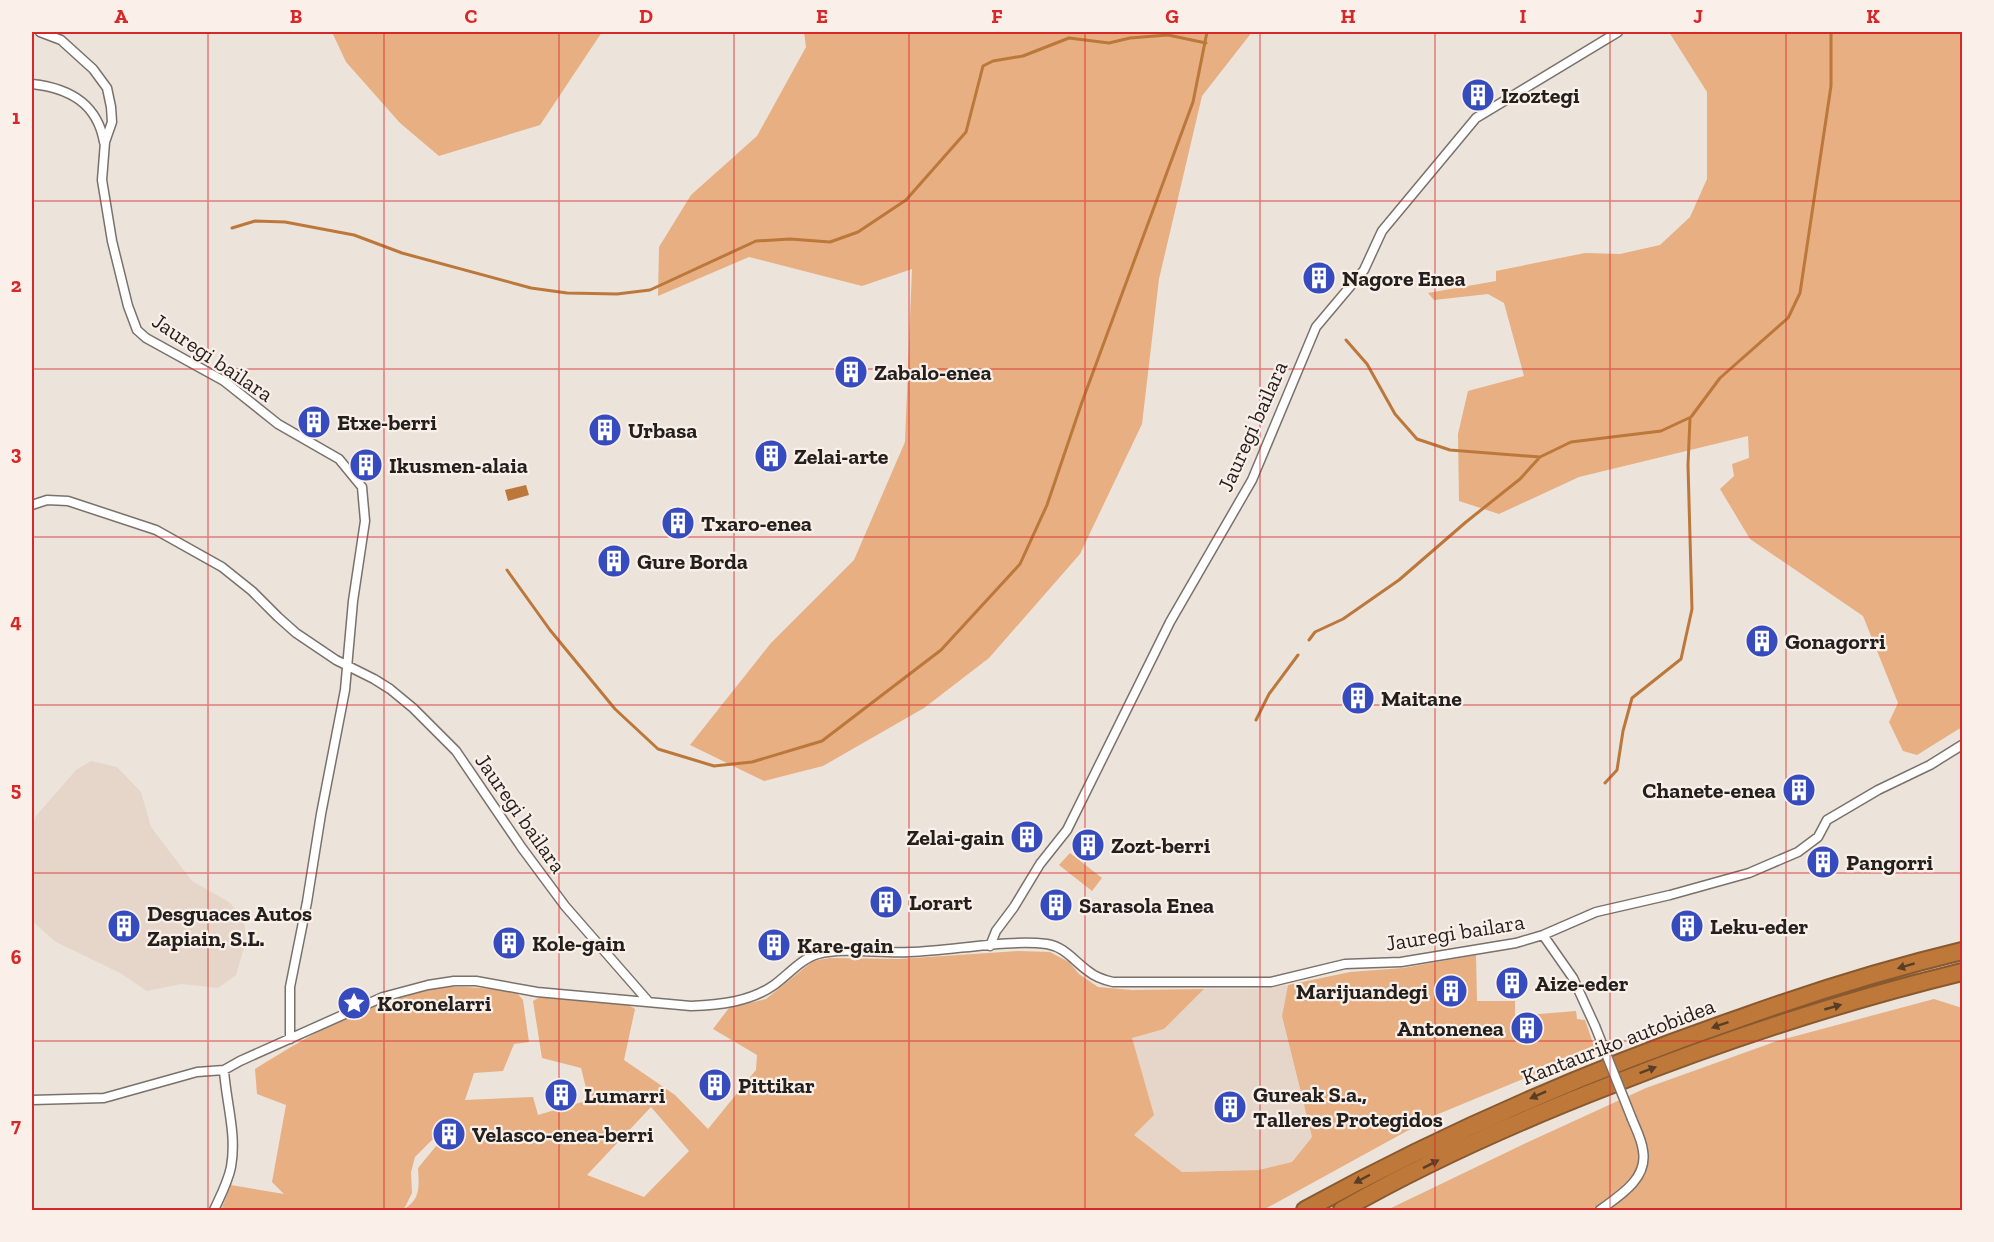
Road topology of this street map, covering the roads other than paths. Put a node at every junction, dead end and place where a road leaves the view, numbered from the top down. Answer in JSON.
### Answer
{"nodes":[{"id":1,"x":41,"y":32,"type":"edge"},
{"id":2,"x":1618,"y":32,"type":"edge"},
{"id":3,"x":32,"y":84,"type":"edge"},
{"id":4,"x":105,"y":142,"type":"junction"},
{"id":5,"x":32,"y":505,"type":"edge"},
{"id":6,"x":347,"y":664,"type":"junction"},
{"id":7,"x":1962,"y":745,"type":"edge"},
{"id":8,"x":1544,"y":935,"type":"junction"},
{"id":9,"x":990,"y":946,"type":"junction"},
{"id":10,"x":1962,"y":951,"type":"edge"},
{"id":11,"x":1962,"y":972,"type":"edge"},
{"id":12,"x":648,"y":1001,"type":"junction"},
{"id":13,"x":290,"y":1039,"type":"junction"},
{"id":14,"x":224,"y":1070,"type":"junction"},
{"id":15,"x":32,"y":1100,"type":"edge"},
{"id":16,"x":214,"y":1210,"type":"edge"},
{"id":17,"x":1305,"y":1210,"type":"edge"},
{"id":18,"x":1342,"y":1210,"type":"edge"},
{"id":19,"x":1600,"y":1210,"type":"edge"}],
"edges":[{"from":1,"to":4,"type":"street","name":"Jauregi bailara"},
{"from":2,"to":9,"type":"street","name":"Jauregi bailara"},
{"from":3,"to":4,"type":"street"},
{"from":4,"to":6,"type":"street","name":"Jauregi bailara"},
{"from":5,"to":6,"type":"street","name":"Jauregi bailara"},
{"from":6,"to":12,"type":"street","name":"Jauregi bailara"},
{"from":6,"to":13,"type":"street","name":"Jauregi bailara"},
{"from":7,"to":8,"type":"street","name":"Jauregi bailara"},
{"from":8,"to":9,"type":"street","name":"Jauregi bailara"},
{"from":8,"to":19,"type":"street","bridge":true},
{"from":9,"to":12,"type":"street","name":"Jauregi bailara"},
{"from":10,"to":17,"type":"highway","name":"Kantauriko autobidea","one_way":true},
{"from":18,"to":11,"type":"highway","name":"Kantauriko autobidea","one_way":true},
{"from":12,"to":13,"type":"street","name":"Jauregi bailara"},
{"from":13,"to":14,"type":"street","name":"Jauregi bailara"},
{"from":14,"to":15,"type":"street","name":"Jauregi bailara"},
{"from":14,"to":16,"type":"street"}]}
